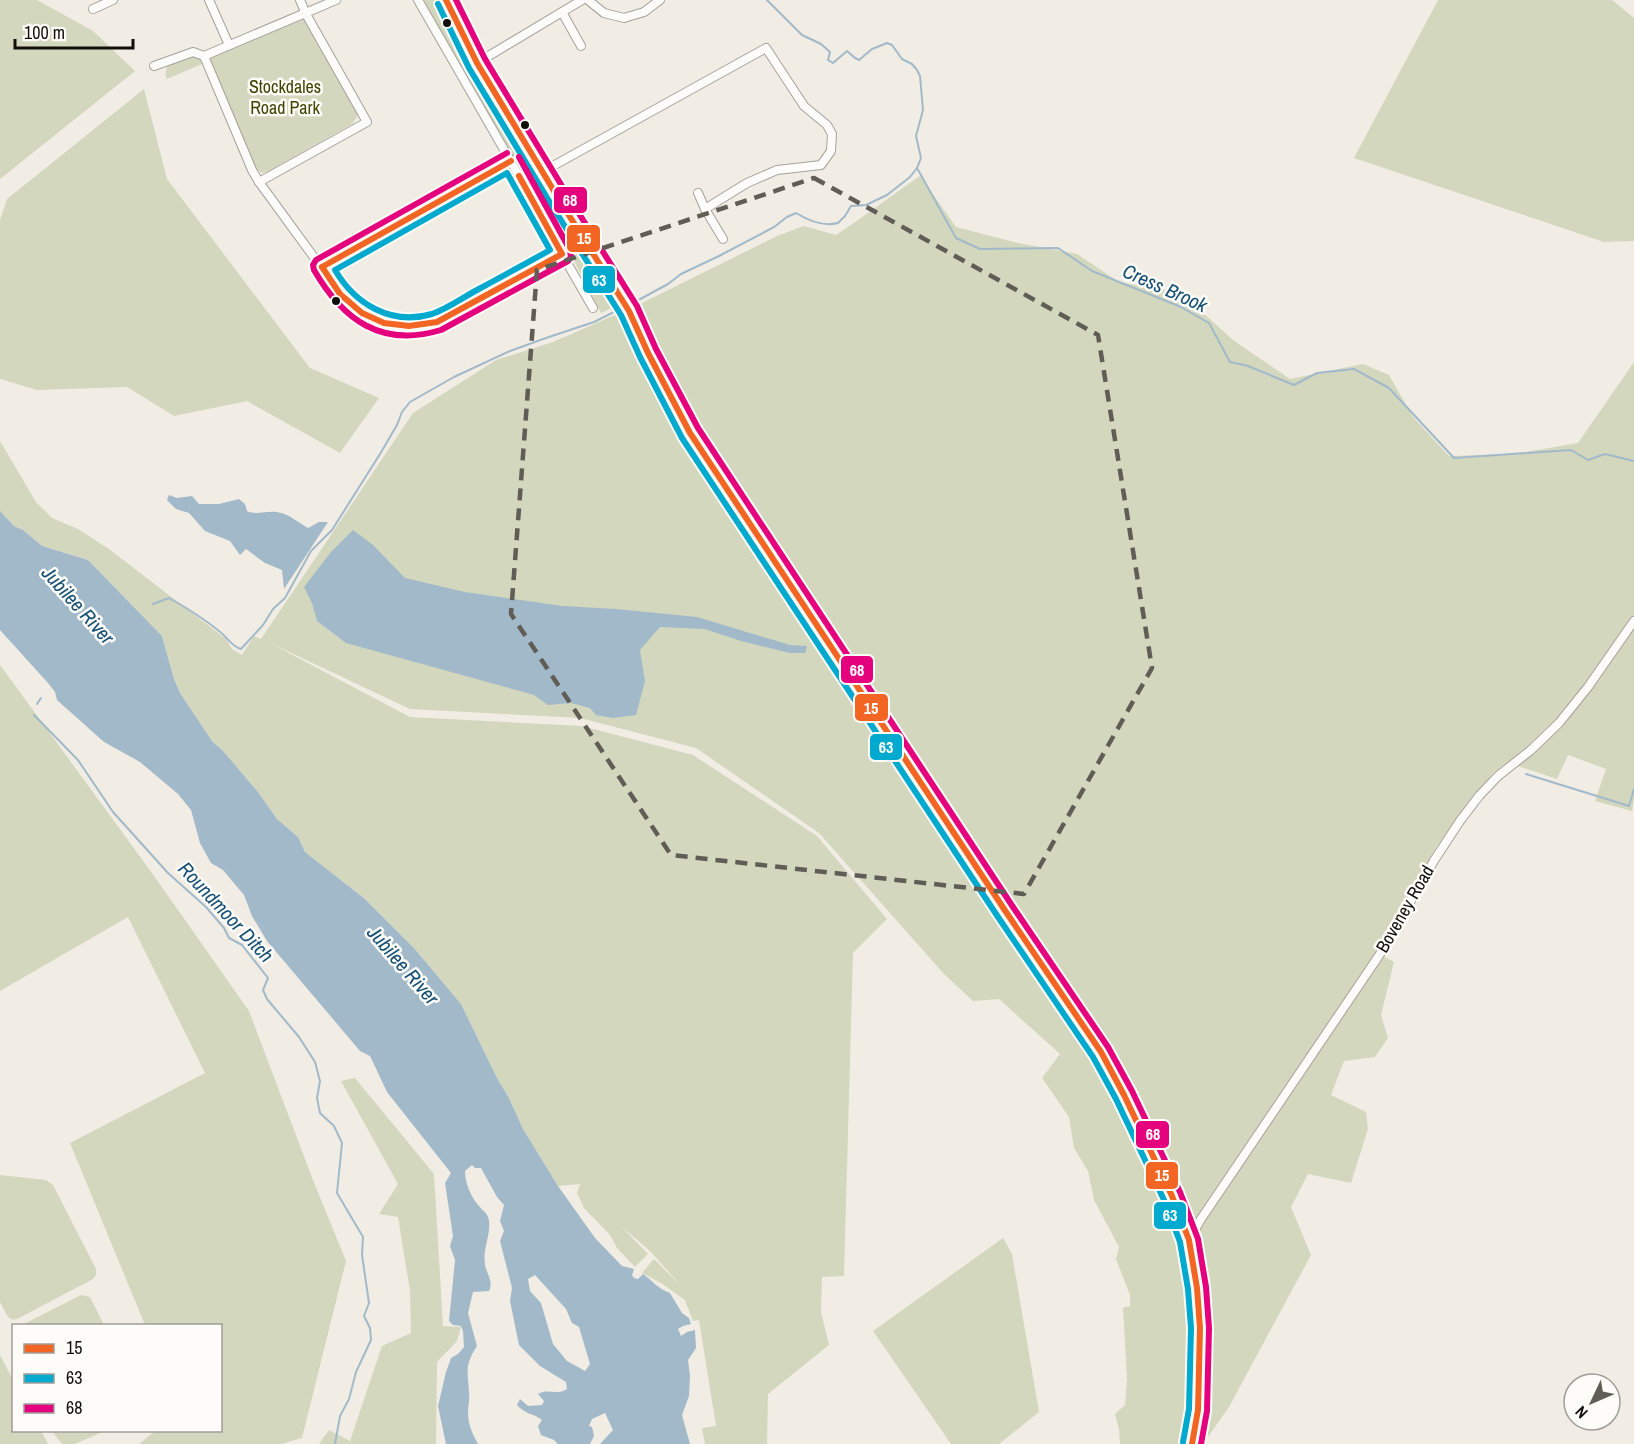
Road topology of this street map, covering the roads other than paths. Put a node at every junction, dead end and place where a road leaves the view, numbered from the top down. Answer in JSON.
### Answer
{"nodes":[{"id":1,"x":113,"y":0,"type":"edge"},
{"id":2,"x":209,"y":0,"type":"edge"},
{"id":3,"x":300,"y":0,"type":"edge"},
{"id":4,"x":336,"y":0,"type":"edge"},
{"id":5,"x":418,"y":0,"type":"edge"},
{"id":6,"x":446,"y":0,"type":"edge"},
{"id":7,"x":582,"y":0,"type":"edge"},
{"id":8,"x":588,"y":0,"type":"edge"},
{"id":9,"x":660,"y":0,"type":"edge"},
{"id":10,"x":93,"y":9,"type":"dead end"},
{"id":11,"x":562,"y":12,"type":"junction"},
{"id":12,"x":306,"y":14,"type":"junction"},
{"id":13,"x":229,"y":45,"type":"junction"},
{"id":14,"x":581,"y":46,"type":"dead end"},
{"id":15,"x":204,"y":56,"type":"junction"},
{"id":16,"x":477,"y":63,"type":"junction"},
{"id":17,"x":154,"y":66,"type":"dead end"},
{"id":18,"x":511,"y":161,"type":"junction"},
{"id":19,"x":542,"y":172,"type":"junction"},
{"id":20,"x":259,"y":182,"type":"junction"},
{"id":21,"x":698,"y":193,"type":"dead end"},
{"id":22,"x":560,"y":201,"type":"junction"},
{"id":23,"x":705,"y":209,"type":"junction"},
{"id":24,"x":541,"y":214,"type":"junction"},
{"id":25,"x":723,"y":239,"type":"dead end"},
{"id":26,"x":559,"y":256,"type":"junction"},
{"id":27,"x":322,"y":267,"type":"junction"},
{"id":28,"x":592,"y":308,"type":"dead end"},
{"id":29,"x":1634,"y":621,"type":"edge"},
{"id":30,"x":1182,"y":1219,"type":"junction"},
{"id":31,"x":1202,"y":1219,"type":"junction"},
{"id":32,"x":1189,"y":1240,"type":"junction"},
{"id":33,"x":1192,"y":1444,"type":"edge"}],
"edges":[{"from":1,"to":10,"type":"street"},
{"from":2,"to":13,"type":"street"},
{"from":3,"to":12,"type":"street"},
{"from":4,"to":12,"type":"street"},
{"from":5,"to":18,"type":"street"},
{"from":6,"to":16,"type":"main road"},
{"from":7,"to":11,"type":"street"},
{"from":8,"to":9,"type":"street"},
{"from":11,"to":14,"type":"street"},
{"from":11,"to":16,"type":"street"},
{"from":12,"to":13,"type":"street"},
{"from":12,"to":20,"type":"street"},
{"from":13,"to":15,"type":"street"},
{"from":15,"to":17,"type":"street"},
{"from":15,"to":20,"type":"street"},
{"from":16,"to":19,"type":"main road"},
{"from":18,"to":24,"type":"street"},
{"from":18,"to":27,"type":"street"},
{"from":19,"to":22,"type":"main road"},
{"from":19,"to":23,"type":"street"},
{"from":20,"to":27,"type":"street"},
{"from":21,"to":23,"type":"street"},
{"from":22,"to":24,"type":"street"},
{"from":22,"to":30,"type":"main road"},
{"from":23,"to":25,"type":"street"},
{"from":24,"to":26,"type":"street"},
{"from":26,"to":27,"type":"street"},
{"from":26,"to":28,"type":"street"},
{"from":29,"to":31,"type":"street","name":"Boveney Road"},
{"from":30,"to":31,"type":"street"},
{"from":30,"to":32,"type":"main road"},
{"from":31,"to":32,"type":"street","name":"Boveney Road"},
{"from":32,"to":33,"type":"main road"}]}
